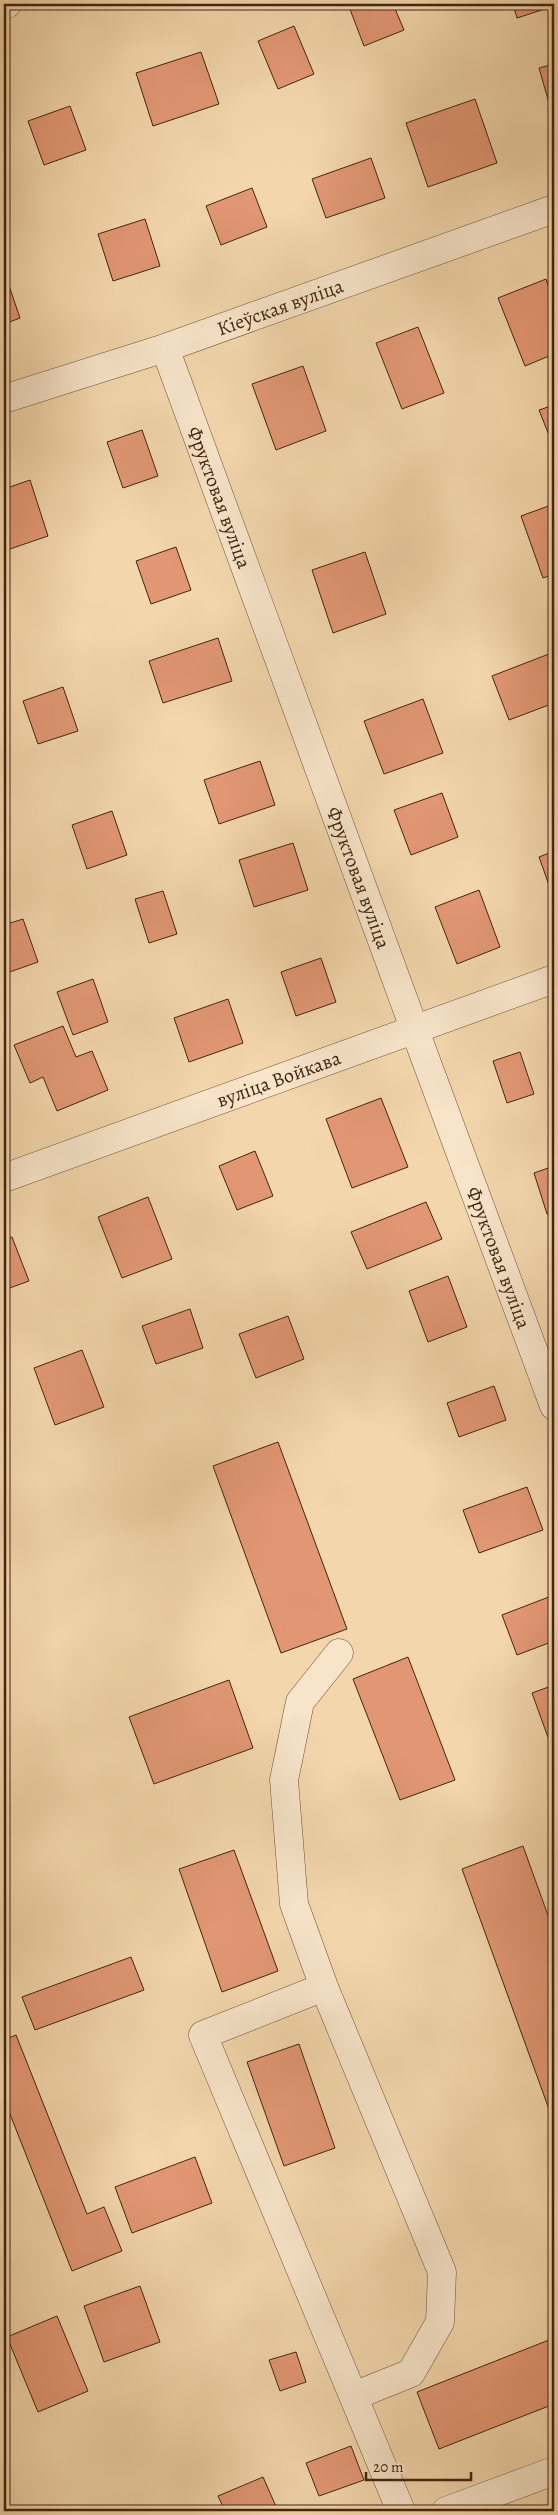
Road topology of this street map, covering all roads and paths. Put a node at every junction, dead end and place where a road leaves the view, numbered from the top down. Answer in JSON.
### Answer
{"nodes":[{"id":1,"x":554,"y":209,"type":"edge"},
{"id":2,"x":165,"y":348,"type":"junction"},
{"id":3,"x":4,"y":399,"type":"edge"},
{"id":4,"x":554,"y":979,"type":"edge"},
{"id":5,"x":414,"y":1028,"type":"junction"},
{"id":6,"x":4,"y":1178,"type":"edge"},
{"id":7,"x":554,"y":1406,"type":"edge"},
{"id":8,"x":339,"y":1653,"type":"dead end"},
{"id":9,"x":324,"y":1987,"type":"junction"},
{"id":10,"x":354,"y":2396,"type":"junction"},
{"id":11,"x":554,"y":2471,"type":"edge"},
{"id":12,"x":401,"y":2511,"type":"edge"},
{"id":13,"x":446,"y":2511,"type":"edge"}],
"edges":[{"from":1,"to":2,"type":"street","name":"Кіеўская вуліца"},
{"from":2,"to":3,"type":"street","name":"Кіеўская вуліца"},
{"from":2,"to":5,"type":"street","name":"Фруктовая вуліца"},
{"from":4,"to":5,"type":"street","name":"вуліца Войкава"},
{"from":5,"to":6,"type":"street","name":"вуліца Войкава"},
{"from":5,"to":7,"type":"street","name":"Фруктовая вуліца"},
{"from":8,"to":9,"type":"street"},
{"from":9,"to":10,"type":"street"},
{"from":9,"to":10,"type":"street"},
{"from":10,"to":12,"type":"street"},
{"from":11,"to":13,"type":"street"}]}
